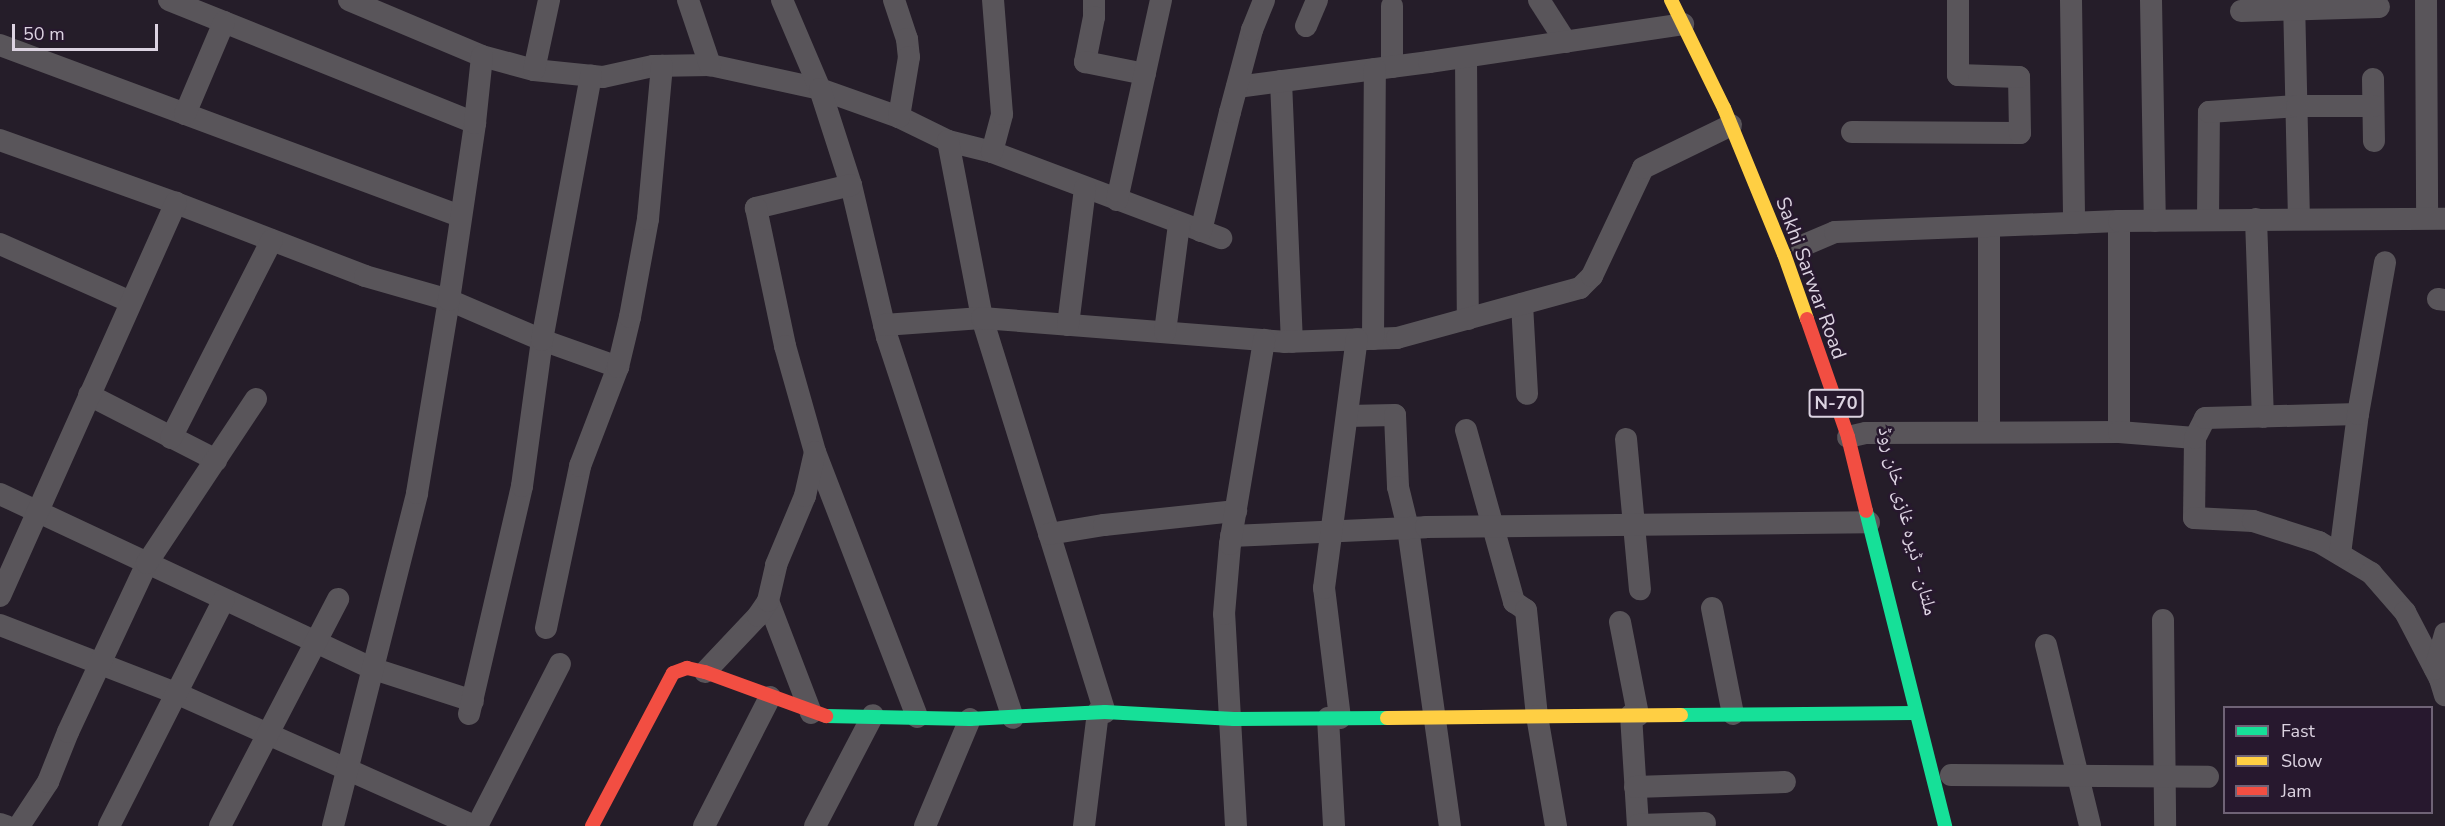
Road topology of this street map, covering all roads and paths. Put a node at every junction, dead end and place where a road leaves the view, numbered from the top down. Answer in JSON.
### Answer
{"nodes":[{"id":1,"x":170,"y":0,"type":"edge"},
{"id":2,"x":549,"y":0,"type":"edge"},
{"id":3,"x":688,"y":0,"type":"edge"},
{"id":4,"x":782,"y":0,"type":"edge"},
{"id":5,"x":894,"y":0,"type":"edge"},
{"id":6,"x":993,"y":0,"type":"edge"},
{"id":7,"x":1094,"y":0,"type":"edge"},
{"id":8,"x":1161,"y":0,"type":"edge"},
{"id":9,"x":1264,"y":0,"type":"edge"},
{"id":10,"x":1317,"y":0,"type":"edge"},
{"id":11,"x":1539,"y":0,"type":"edge"},
{"id":12,"x":1671,"y":0,"type":"edge"},
{"id":13,"x":1958,"y":0,"type":"edge"},
{"id":14,"x":2071,"y":0,"type":"edge"},
{"id":15,"x":2151,"y":0,"type":"edge"},
{"id":16,"x":2426,"y":0,"type":"edge"},
{"id":17,"x":353,"y":1,"type":"edge"},
{"id":18,"x":2294,"y":5,"type":"edge"},
{"id":19,"x":1392,"y":6,"type":"dead end"},
{"id":20,"x":2379,"y":7,"type":"dead end"},
{"id":21,"x":2241,"y":11,"type":"dead end"},
{"id":22,"x":224,"y":22,"type":"junction"},
{"id":23,"x":1683,"y":24,"type":"junction"},
{"id":24,"x":1305,"y":26,"type":"dead end"},
{"id":25,"x":1566,"y":42,"type":"junction"},
{"id":26,"x":0,"y":45,"type":"edge"},
{"id":27,"x":2435,"y":52,"type":"edge"},
{"id":28,"x":482,"y":56,"type":"junction"},
{"id":29,"x":1466,"y":57,"type":"junction"},
{"id":30,"x":710,"y":65,"type":"junction"},
{"id":31,"x":662,"y":66,"type":"junction"},
{"id":32,"x":1383,"y":68,"type":"junction"},
{"id":33,"x":534,"y":70,"type":"junction"},
{"id":34,"x":1145,"y":74,"type":"junction"},
{"id":35,"x":591,"y":76,"type":"junction"},
{"id":36,"x":2373,"y":79,"type":"dead end"},
{"id":37,"x":1281,"y":81,"type":"junction"},
{"id":38,"x":1237,"y":87,"type":"junction"},
{"id":39,"x":820,"y":89,"type":"junction"},
{"id":40,"x":2296,"y":106,"type":"junction"},
{"id":41,"x":2373,"y":106,"type":"junction"},
{"id":42,"x":185,"y":114,"type":"junction"},
{"id":43,"x":899,"y":117,"type":"junction"},
{"id":44,"x":475,"y":123,"type":"junction"},
{"id":45,"x":1731,"y":125,"type":"junction"},
{"id":46,"x":1852,"y":132,"type":"dead end"},
{"id":47,"x":0,"y":140,"type":"edge"},
{"id":48,"x":948,"y":141,"type":"junction"},
{"id":49,"x":2374,"y":141,"type":"dead end"},
{"id":50,"x":992,"y":152,"type":"junction"},
{"id":51,"x":851,"y":185,"type":"junction"},
{"id":52,"x":1085,"y":188,"type":"junction"},
{"id":53,"x":1117,"y":200,"type":"junction"},
{"id":54,"x":176,"y":203,"type":"junction"},
{"id":55,"x":460,"y":216,"type":"junction"},
{"id":56,"x":2436,"y":218,"type":"edge"},
{"id":57,"x":2256,"y":219,"type":"junction"},
{"id":58,"x":2299,"y":219,"type":"junction"},
{"id":59,"x":2208,"y":220,"type":"junction"},
{"id":60,"x":2119,"y":221,"type":"junction"},
{"id":61,"x":2155,"y":221,"type":"junction"},
{"id":62,"x":2074,"y":223,"type":"junction"},
{"id":63,"x":1179,"y":224,"type":"junction"},
{"id":64,"x":1989,"y":226,"type":"junction"},
{"id":65,"x":272,"y":240,"type":"junction"},
{"id":66,"x":0,"y":244,"type":"edge"},
{"id":67,"x":1802,"y":246,"type":"dead end"},
{"id":68,"x":2385,"y":262,"type":"dead end"},
{"id":69,"x":449,"y":300,"type":"junction"},
{"id":70,"x":131,"y":302,"type":"junction"},
{"id":71,"x":1522,"y":304,"type":"junction"},
{"id":72,"x":982,"y":318,"type":"junction"},
{"id":73,"x":1468,"y":319,"type":"junction"},
{"id":74,"x":884,"y":325,"type":"junction"},
{"id":75,"x":1068,"y":325,"type":"junction"},
{"id":76,"x":1165,"y":332,"type":"junction"},
{"id":77,"x":1365,"y":339,"type":"junction"},
{"id":78,"x":542,"y":340,"type":"junction"},
{"id":79,"x":1264,"y":340,"type":"junction"},
{"id":80,"x":1292,"y":342,"type":"junction"},
{"id":81,"x":618,"y":367,"type":"junction"},
{"id":82,"x":1527,"y":394,"type":"dead end"},
{"id":83,"x":89,"y":396,"type":"junction"},
{"id":84,"x":256,"y":399,"type":"dead end"},
{"id":85,"x":2358,"y":414,"type":"junction"},
{"id":86,"x":1347,"y":416,"type":"junction"},
{"id":87,"x":2263,"y":417,"type":"junction"},
{"id":88,"x":1466,"y":430,"type":"dead end"},
{"id":89,"x":1989,"y":432,"type":"junction"},
{"id":90,"x":2119,"y":432,"type":"junction"},
{"id":91,"x":1861,"y":434,"type":"junction"},
{"id":92,"x":171,"y":438,"type":"junction"},
{"id":93,"x":2195,"y":438,"type":"junction"},
{"id":94,"x":1626,"y":439,"type":"dead end"},
{"id":95,"x":815,"y":452,"type":"junction"},
{"id":96,"x":216,"y":460,"type":"junction"},
{"id":97,"x":0,"y":494,"type":"edge"},
{"id":98,"x":1236,"y":511,"type":"junction"},
{"id":99,"x":36,"y":512,"type":"junction"},
{"id":100,"x":1869,"y":522,"type":"junction"},
{"id":101,"x":1633,"y":524,"type":"junction"},
{"id":102,"x":1493,"y":527,"type":"junction"},
{"id":103,"x":1408,"y":528,"type":"junction"},
{"id":104,"x":1331,"y":531,"type":"junction"},
{"id":105,"x":1049,"y":534,"type":"junction"},
{"id":106,"x":1231,"y":536,"type":"junction"},
{"id":107,"x":2340,"y":554,"type":"junction"},
{"id":108,"x":147,"y":564,"type":"junction"},
{"id":109,"x":1640,"y":589,"type":"dead end"},
{"id":110,"x":0,"y":596,"type":"edge"},
{"id":111,"x":224,"y":599,"type":"junction"},
{"id":112,"x":338,"y":599,"type":"dead end"},
{"id":113,"x":768,"y":601,"type":"junction"},
{"id":114,"x":1712,"y":608,"type":"dead end"},
{"id":115,"x":2163,"y":620,"type":"dead end"},
{"id":116,"x":1620,"y":622,"type":"dead end"},
{"id":117,"x":0,"y":625,"type":"edge"},
{"id":118,"x":546,"y":628,"type":"dead end"},
{"id":119,"x":2445,"y":633,"type":"edge"},
{"id":120,"x":315,"y":641,"type":"junction"},
{"id":121,"x":2046,"y":645,"type":"dead end"},
{"id":122,"x":99,"y":664,"type":"junction"},
{"id":123,"x":560,"y":664,"type":"dead end"},
{"id":124,"x":374,"y":669,"type":"junction"},
{"id":125,"x":705,"y":672,"type":"junction"},
{"id":126,"x":2441,"y":681,"type":"edge"},
{"id":127,"x":178,"y":694,"type":"junction"},
{"id":128,"x":770,"y":697,"type":"junction"},
{"id":129,"x":1101,"y":712,"type":"junction"},
{"id":130,"x":811,"y":713,"type":"junction"},
{"id":131,"x":1916,"y":713,"type":"junction"},
{"id":132,"x":1733,"y":714,"type":"junction"},
{"id":133,"x":873,"y":715,"type":"junction"},
{"id":134,"x":1634,"y":715,"type":"junction"},
{"id":135,"x":1537,"y":716,"type":"junction"},
{"id":136,"x":917,"y":717,"type":"junction"},
{"id":137,"x":1433,"y":717,"type":"junction"},
{"id":138,"x":1013,"y":718,"type":"junction"},
{"id":139,"x":1228,"y":718,"type":"junction"},
{"id":140,"x":1334,"y":718,"type":"junction"},
{"id":141,"x":970,"y":719,"type":"junction"},
{"id":142,"x":268,"y":735,"type":"junction"},
{"id":143,"x":348,"y":769,"type":"junction"},
{"id":144,"x":2077,"y":774,"type":"junction"},
{"id":145,"x":1951,"y":775,"type":"dead end"},
{"id":146,"x":2165,"y":776,"type":"junction"},
{"id":147,"x":2208,"y":777,"type":"dead end"},
{"id":148,"x":1785,"y":782,"type":"dead end"},
{"id":149,"x":1704,"y":784,"type":"junction"},
{"id":150,"x":1635,"y":787,"type":"junction"},
{"id":151,"x":0,"y":824,"type":"edge"},
{"id":152,"x":1705,"y":824,"type":"edge"},
{"id":153,"x":1638,"y":825,"type":"edge"},
{"id":154,"x":6,"y":826,"type":"edge"},
{"id":155,"x":19,"y":826,"type":"edge"},
{"id":156,"x":109,"y":826,"type":"edge"},
{"id":157,"x":220,"y":826,"type":"edge"},
{"id":158,"x":333,"y":826,"type":"edge"},
{"id":159,"x":476,"y":826,"type":"edge"},
{"id":160,"x":592,"y":826,"type":"edge"},
{"id":161,"x":704,"y":826,"type":"edge"},
{"id":162,"x":815,"y":826,"type":"edge"},
{"id":163,"x":925,"y":826,"type":"edge"},
{"id":164,"x":1084,"y":826,"type":"edge"},
{"id":165,"x":1236,"y":826,"type":"edge"},
{"id":166,"x":1334,"y":826,"type":"edge"},
{"id":167,"x":1450,"y":826,"type":"edge"},
{"id":168,"x":1556,"y":826,"type":"edge"},
{"id":169,"x":1945,"y":826,"type":"edge"},
{"id":170,"x":2090,"y":826,"type":"edge"},
{"id":171,"x":2165,"y":826,"type":"edge"}],
"edges":[{"from":1,"to":22,"type":"street"},
{"from":2,"to":33,"type":"street"},
{"from":3,"to":30,"type":"street"},
{"from":4,"to":39,"type":"street"},
{"from":5,"to":43,"type":"street"},
{"from":6,"to":50,"type":"street"},
{"from":7,"to":34,"type":"street"},
{"from":8,"to":34,"type":"street"},
{"from":9,"to":38,"type":"street"},
{"from":10,"to":24,"type":"street"},
{"from":11,"to":25,"type":"street"},
{"from":12,"to":23,"type":"main road","name":"Sakhi Sarwar Road","number":"N-70"},
{"from":13,"to":46,"type":"street"},
{"from":14,"to":62,"type":"street"},
{"from":15,"to":61,"type":"street"},
{"from":16,"to":27,"type":"street"},
{"from":17,"to":28,"type":"street"},
{"from":18,"to":20,"type":"street"},
{"from":18,"to":21,"type":"street"},
{"from":18,"to":40,"type":"street"},
{"from":19,"to":32,"type":"street"},
{"from":22,"to":42,"type":"street"},
{"from":22,"to":44,"type":"street"},
{"from":23,"to":25,"type":"street"},
{"from":23,"to":45,"type":"main road","name":"Sakhi Sarwar Road","number":"N-70"},
{"from":25,"to":29,"type":"street"},
{"from":26,"to":42,"type":"street"},
{"from":27,"to":56,"type":"street"},
{"from":28,"to":33,"type":"street"},
{"from":28,"to":44,"type":"street"},
{"from":29,"to":32,"type":"street"},
{"from":29,"to":73,"type":"street"},
{"from":30,"to":31,"type":"street"},
{"from":30,"to":39,"type":"street"},
{"from":31,"to":35,"type":"street"},
{"from":31,"to":81,"type":"street"},
{"from":32,"to":37,"type":"street"},
{"from":32,"to":77,"type":"street"},
{"from":33,"to":35,"type":"street"},
{"from":34,"to":53,"type":"street"},
{"from":35,"to":78,"type":"street"},
{"from":36,"to":41,"type":"street"},
{"from":37,"to":38,"type":"street"},
{"from":37,"to":80,"type":"street"},
{"from":38,"to":63,"type":"street"},
{"from":39,"to":43,"type":"street"},
{"from":39,"to":51,"type":"street"},
{"from":40,"to":41,"type":"street"},
{"from":40,"to":58,"type":"street"},
{"from":40,"to":59,"type":"street"},
{"from":41,"to":49,"type":"street"},
{"from":42,"to":55,"type":"street"},
{"from":43,"to":48,"type":"street"},
{"from":44,"to":55,"type":"street"},
{"from":45,"to":71,"type":"street"},
{"from":45,"to":91,"type":"main road","name":"Sakhi Sarwar Road","number":"N-70"},
{"from":47,"to":54,"type":"street"},
{"from":48,"to":50,"type":"street"},
{"from":48,"to":72,"type":"street"},
{"from":50,"to":52,"type":"street"},
{"from":51,"to":74,"type":"street"},
{"from":51,"to":95,"type":"street"},
{"from":52,"to":53,"type":"street"},
{"from":52,"to":75,"type":"street"},
{"from":53,"to":63,"type":"street"},
{"from":54,"to":65,"type":"street"},
{"from":54,"to":70,"type":"street"},
{"from":55,"to":69,"type":"street"},
{"from":56,"to":58,"type":"street"},
{"from":57,"to":58,"type":"street"},
{"from":57,"to":59,"type":"street"},
{"from":57,"to":87,"type":"street"},
{"from":59,"to":61,"type":"street"},
{"from":60,"to":61,"type":"street"},
{"from":60,"to":62,"type":"street"},
{"from":60,"to":90,"type":"street"},
{"from":62,"to":64,"type":"street"},
{"from":63,"to":76,"type":"street"},
{"from":64,"to":67,"type":"street"},
{"from":64,"to":89,"type":"street"},
{"from":65,"to":69,"type":"street"},
{"from":65,"to":92,"type":"street"},
{"from":66,"to":70,"type":"street"},
{"from":68,"to":85,"type":"street"},
{"from":69,"to":78,"type":"street"},
{"from":69,"to":124,"type":"street"},
{"from":70,"to":83,"type":"street"},
{"from":71,"to":73,"type":"street"},
{"from":71,"to":82,"type":"street"},
{"from":72,"to":74,"type":"street"},
{"from":72,"to":75,"type":"street"},
{"from":72,"to":105,"type":"street"},
{"from":73,"to":77,"type":"street"},
{"from":74,"to":138,"type":"street"},
{"from":75,"to":76,"type":"street"},
{"from":76,"to":79,"type":"street"},
{"from":77,"to":80,"type":"street"},
{"from":77,"to":86,"type":"street"},
{"from":78,"to":81,"type":"street"},
{"from":78,"to":124,"type":"street"},
{"from":79,"to":80,"type":"street"},
{"from":79,"to":98,"type":"street"},
{"from":81,"to":118,"type":"street"},
{"from":83,"to":92,"type":"street"},
{"from":83,"to":99,"type":"street"},
{"from":84,"to":96,"type":"street"},
{"from":85,"to":87,"type":"street"},
{"from":85,"to":107,"type":"street"},
{"from":86,"to":103,"type":"street"},
{"from":86,"to":104,"type":"street"},
{"from":87,"to":93,"type":"street"},
{"from":88,"to":102,"type":"street"},
{"from":89,"to":90,"type":"street"},
{"from":89,"to":91,"type":"street"},
{"from":90,"to":93,"type":"street"},
{"from":91,"to":100,"type":"main road","name":"Sakhi Sarwar Road","number":"N-70"},
{"from":92,"to":96,"type":"street"},
{"from":93,"to":107,"type":"street"},
{"from":94,"to":101,"type":"street"},
{"from":95,"to":113,"type":"street"},
{"from":95,"to":136,"type":"street"},
{"from":96,"to":108,"type":"street"},
{"from":97,"to":99,"type":"street"},
{"from":98,"to":105,"type":"street"},
{"from":98,"to":106,"type":"street"},
{"from":99,"to":108,"type":"street"},
{"from":99,"to":110,"type":"street"},
{"from":100,"to":101,"type":"street"},
{"from":100,"to":131,"type":"main road","name":"Sakhi Sarwar Road","number":"N-70"},
{"from":101,"to":102,"type":"street"},
{"from":101,"to":109,"type":"street"},
{"from":102,"to":103,"type":"street"},
{"from":102,"to":135,"type":"street"},
{"from":103,"to":104,"type":"street"},
{"from":103,"to":137,"type":"street"},
{"from":104,"to":106,"type":"street"},
{"from":104,"to":140,"type":"street"},
{"from":105,"to":129,"type":"street"},
{"from":106,"to":139,"type":"street"},
{"from":107,"to":126,"type":"street"},
{"from":108,"to":111,"type":"street"},
{"from":108,"to":122,"type":"street"},
{"from":111,"to":120,"type":"street"},
{"from":111,"to":127,"type":"street"},
{"from":112,"to":120,"type":"street"},
{"from":113,"to":125,"type":"street"},
{"from":113,"to":130,"type":"street"},
{"from":114,"to":132,"type":"street"},
{"from":115,"to":146,"type":"street"},
{"from":116,"to":134,"type":"street"},
{"from":117,"to":122,"type":"street"},
{"from":119,"to":126,"type":"street"},
{"from":120,"to":124,"type":"street"},
{"from":120,"to":142,"type":"street"},
{"from":121,"to":144,"type":"street"},
{"from":122,"to":127,"type":"street"},
{"from":122,"to":155,"type":"street"},
{"from":123,"to":159,"type":"street"},
{"from":124,"to":143,"type":"street"},
{"from":125,"to":128,"type":"main road"},
{"from":125,"to":160,"type":"main road"},
{"from":127,"to":142,"type":"street"},
{"from":127,"to":156,"type":"street"},
{"from":128,"to":130,"type":"main road"},
{"from":128,"to":161,"type":"street"},
{"from":129,"to":138,"type":"main road"},
{"from":129,"to":139,"type":"main road"},
{"from":129,"to":164,"type":"street"},
{"from":130,"to":133,"type":"main road"},
{"from":131,"to":132,"type":"main road"},
{"from":131,"to":169,"type":"main road","name":"Sakhi Sarwar Road","number":"N-70"},
{"from":132,"to":134,"type":"main road"},
{"from":133,"to":136,"type":"main road"},
{"from":133,"to":162,"type":"street"},
{"from":134,"to":135,"type":"main road"},
{"from":134,"to":150,"type":"street"},
{"from":135,"to":137,"type":"main road"},
{"from":135,"to":168,"type":"street"},
{"from":136,"to":141,"type":"main road"},
{"from":137,"to":140,"type":"main road"},
{"from":137,"to":167,"type":"street"},
{"from":138,"to":141,"type":"main road"},
{"from":139,"to":140,"type":"main road"},
{"from":139,"to":165,"type":"street"},
{"from":140,"to":166,"type":"street"},
{"from":141,"to":163,"type":"street"},
{"from":142,"to":143,"type":"street"},
{"from":142,"to":157,"type":"street"},
{"from":143,"to":158,"type":"street"},
{"from":143,"to":159,"type":"street"},
{"from":144,"to":145,"type":"street"},
{"from":144,"to":146,"type":"street"},
{"from":144,"to":170,"type":"street"},
{"from":146,"to":147,"type":"street"},
{"from":146,"to":171,"type":"street"},
{"from":148,"to":149,"type":"street"},
{"from":149,"to":150,"type":"street"},
{"from":149,"to":152,"type":"street"},
{"from":150,"to":153,"type":"street"},
{"from":151,"to":154,"type":"street"},
{"from":152,"to":153,"type":"street"}]}
